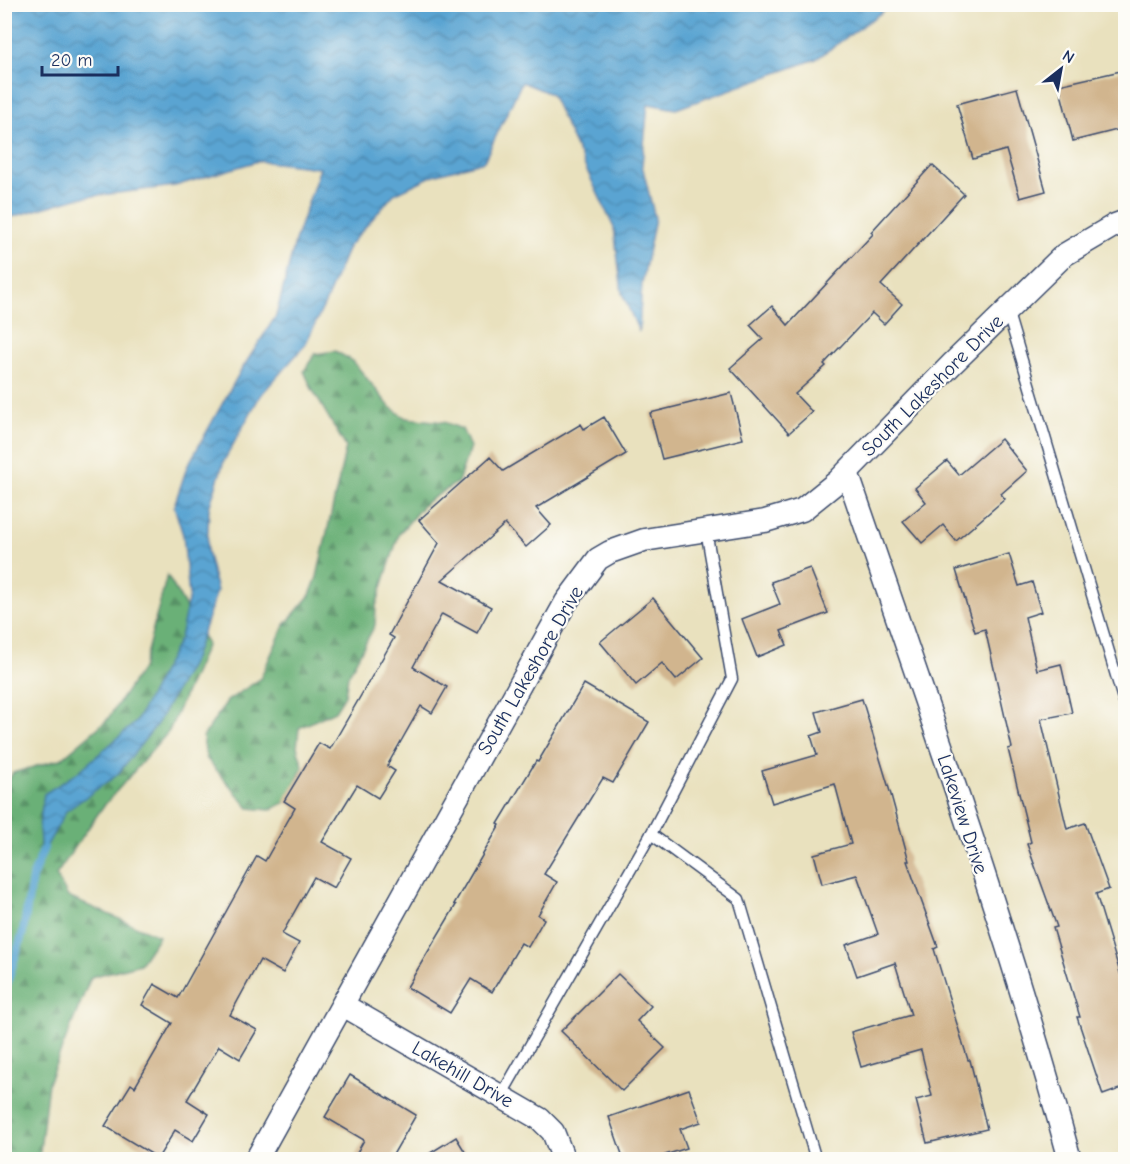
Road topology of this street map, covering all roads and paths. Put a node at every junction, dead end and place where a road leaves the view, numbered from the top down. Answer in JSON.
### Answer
{"nodes":[{"id":1,"x":1125,"y":221,"type":"edge"},
{"id":2,"x":1007,"y":309,"type":"junction"},
{"id":3,"x":847,"y":472,"type":"junction"},
{"id":4,"x":706,"y":530,"type":"junction"},
{"id":5,"x":1125,"y":708,"type":"edge"},
{"id":6,"x":651,"y":834,"type":"junction"},
{"id":7,"x":343,"y":1005,"type":"junction"},
{"id":8,"x":501,"y":1096,"type":"junction"},
{"id":9,"x":256,"y":1160,"type":"edge"},
{"id":10,"x":564,"y":1160,"type":"edge"},
{"id":11,"x":816,"y":1160,"type":"edge"},
{"id":12,"x":1070,"y":1160,"type":"edge"}],
"edges":[{"from":1,"to":2,"type":"street","name":"South Lakeshore Drive"},
{"from":2,"to":3,"type":"street","name":"South Lakeshore Drive"},
{"from":2,"to":5,"type":"lane"},
{"from":3,"to":4,"type":"street","name":"South Lakeshore Drive"},
{"from":3,"to":12,"type":"street","name":"Lakeview Drive"},
{"from":4,"to":6,"type":"lane"},
{"from":4,"to":7,"type":"street","name":"South Lakeshore Drive"},
{"from":6,"to":8,"type":"lane"},
{"from":6,"to":11,"type":"lane"},
{"from":7,"to":8,"type":"street","name":"Lakehill Drive"},
{"from":7,"to":9,"type":"street","name":"South Lakeshore Drive"},
{"from":8,"to":10,"type":"street","name":"Lakehill Drive"}]}
